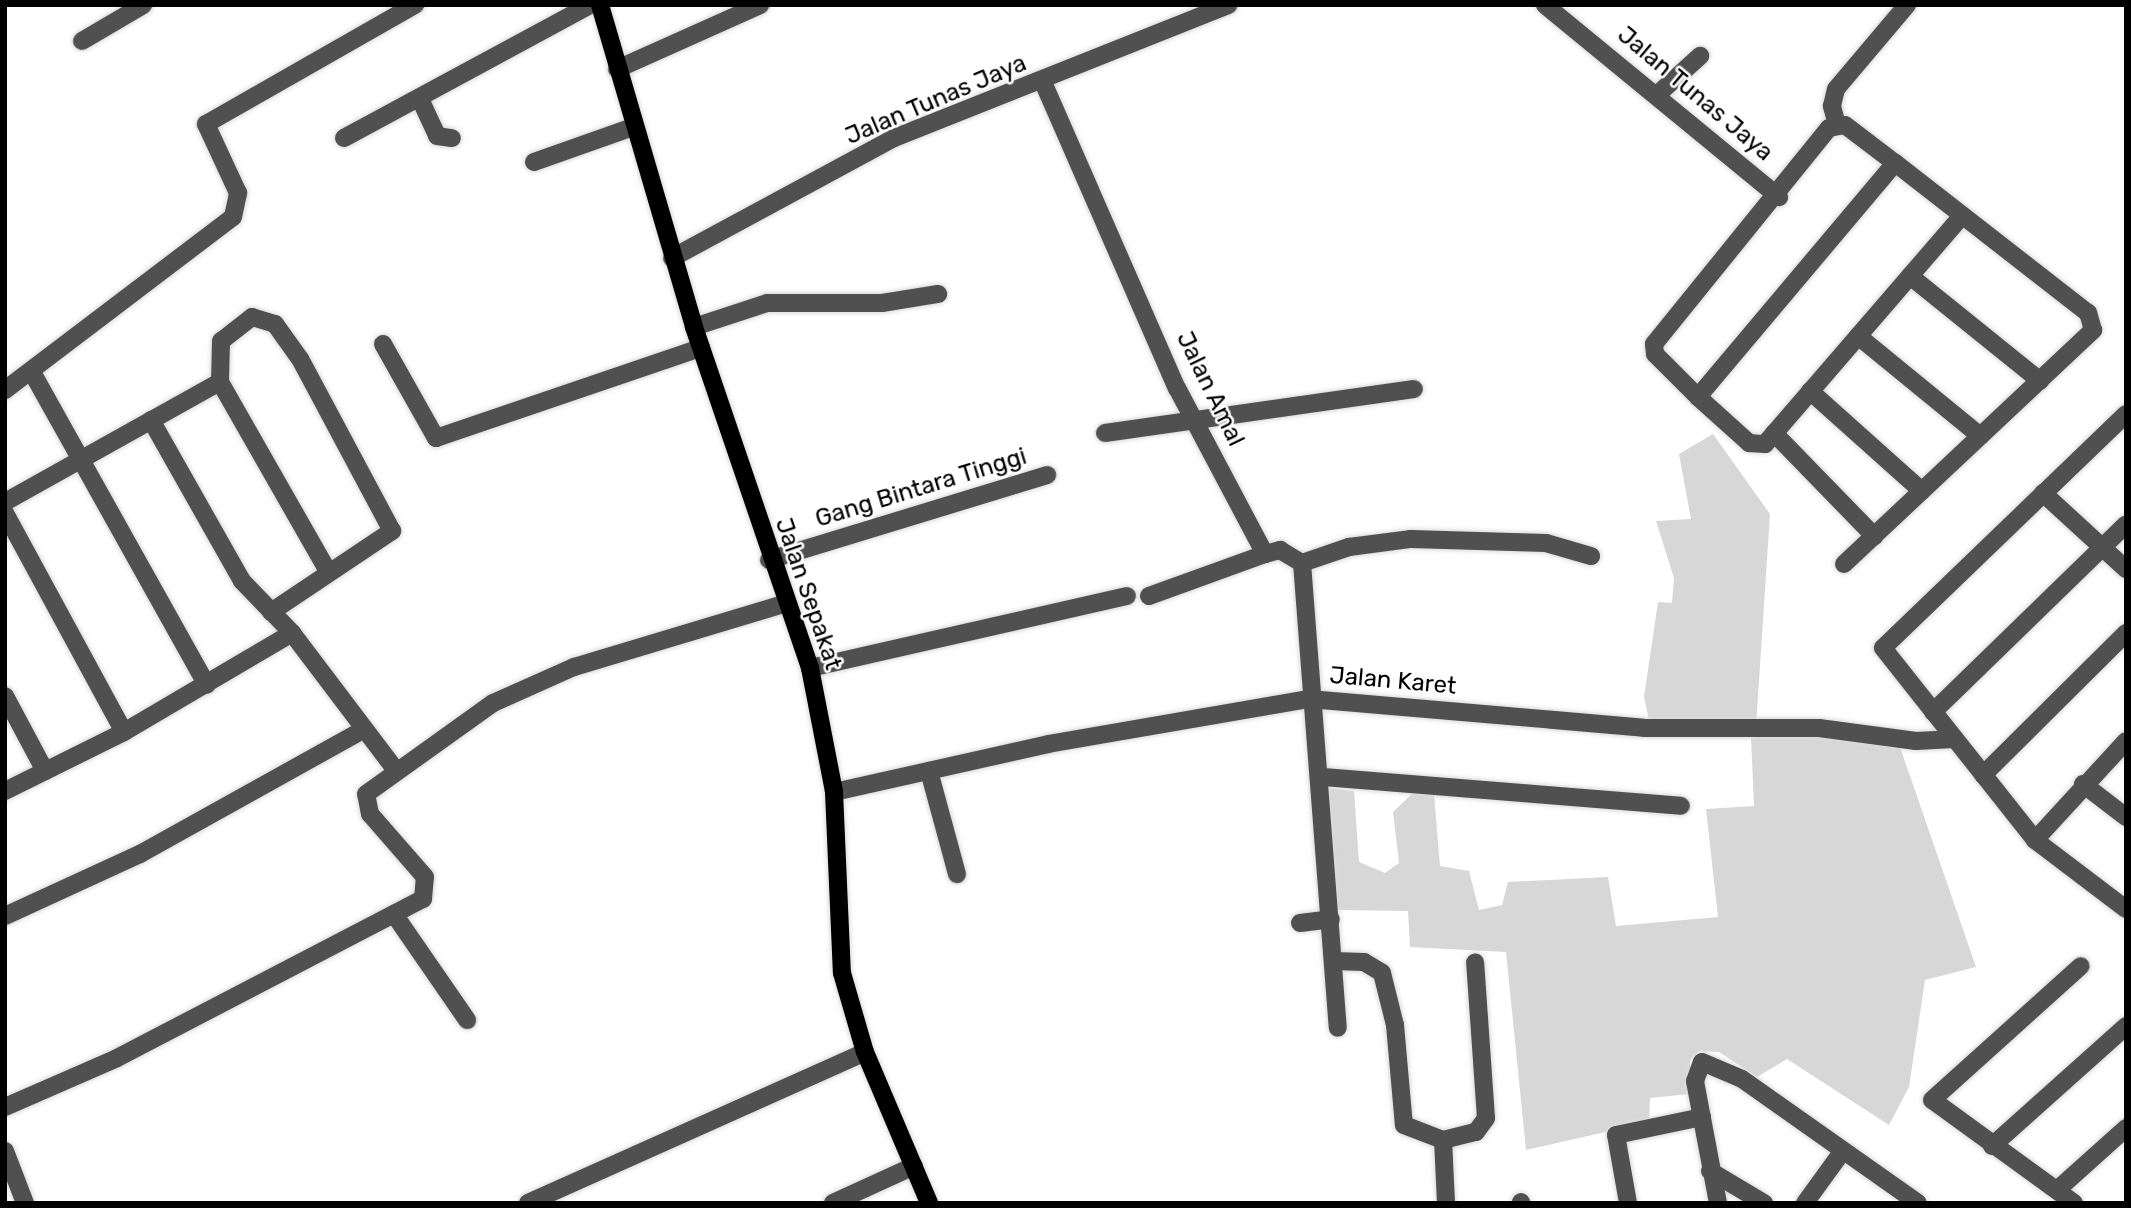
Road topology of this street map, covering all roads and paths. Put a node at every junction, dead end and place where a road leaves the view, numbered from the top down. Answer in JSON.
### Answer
{"nodes":[{"id":1,"x":143,"y":5,"type":"edge"},
{"id":2,"x":415,"y":5,"type":"edge"},
{"id":3,"x":590,"y":5,"type":"edge"},
{"id":4,"x":600,"y":5,"type":"edge"},
{"id":5,"x":1228,"y":5,"type":"edge"},
{"id":6,"x":1545,"y":5,"type":"edge"},
{"id":7,"x":1907,"y":5,"type":"edge"},
{"id":8,"x":756,"y":6,"type":"edge"},
{"id":9,"x":82,"y":41,"type":"dead end"},
{"id":10,"x":1700,"y":56,"type":"dead end"},
{"id":11,"x":617,"y":69,"type":"junction"},
{"id":12,"x":1043,"y":82,"type":"junction"},
{"id":13,"x":1658,"y":94,"type":"junction"},
{"id":14,"x":421,"y":101,"type":"junction"},
{"id":15,"x":1838,"y":125,"type":"junction"},
{"id":16,"x":633,"y":127,"type":"junction"},
{"id":17,"x":344,"y":138,"type":"dead end"},
{"id":18,"x":452,"y":138,"type":"dead end"},
{"id":19,"x":534,"y":162,"type":"dead end"},
{"id":20,"x":1895,"y":163,"type":"junction"},
{"id":21,"x":1779,"y":197,"type":"junction"},
{"id":22,"x":1962,"y":216,"type":"junction"},
{"id":23,"x":672,"y":258,"type":"junction"},
{"id":24,"x":1910,"y":276,"type":"junction"},
{"id":25,"x":937,"y":294,"type":"dead end"},
{"id":26,"x":694,"y":327,"type":"junction"},
{"id":27,"x":1858,"y":336,"type":"junction"},
{"id":28,"x":383,"y":344,"type":"dead end"},
{"id":29,"x":701,"y":348,"type":"junction"},
{"id":30,"x":33,"y":374,"type":"junction"},
{"id":31,"x":2039,"y":381,"type":"junction"},
{"id":32,"x":220,"y":382,"type":"junction"},
{"id":33,"x":1414,"y":388,"type":"dead end"},
{"id":34,"x":5,"y":390,"type":"edge"},
{"id":35,"x":1810,"y":391,"type":"junction"},
{"id":36,"x":1698,"y":397,"type":"junction"},
{"id":37,"x":2125,"y":416,"type":"edge"},
{"id":38,"x":1194,"y":419,"type":"junction"},
{"id":39,"x":151,"y":420,"type":"junction"},
{"id":40,"x":1105,"y":433,"type":"dead end"},
{"id":41,"x":1774,"y":433,"type":"junction"},
{"id":42,"x":1980,"y":436,"type":"junction"},
{"id":43,"x":79,"y":461,"type":"junction"},
{"id":44,"x":1047,"y":475,"type":"dead end"},
{"id":45,"x":1922,"y":491,"type":"junction"},
{"id":46,"x":2043,"y":493,"type":"junction"},
{"id":47,"x":5,"y":502,"type":"edge"},
{"id":48,"x":5,"y":513,"type":"edge"},
{"id":49,"x":2126,"y":524,"type":"edge"},
{"id":50,"x":1874,"y":537,"type":"junction"},
{"id":51,"x":2101,"y":547,"type":"junction"},
{"id":52,"x":1265,"y":554,"type":"junction"},
{"id":53,"x":1591,"y":556,"type":"dead end"},
{"id":54,"x":769,"y":560,"type":"junction"},
{"id":55,"x":1302,"y":563,"type":"junction"},
{"id":56,"x":1844,"y":564,"type":"dead end"},
{"id":57,"x":2126,"y":569,"type":"edge"},
{"id":58,"x":328,"y":571,"type":"junction"},
{"id":59,"x":1127,"y":596,"type":"dead end"},
{"id":60,"x":1149,"y":596,"type":"dead end"},
{"id":61,"x":785,"y":604,"type":"junction"},
{"id":62,"x":271,"y":612,"type":"junction"},
{"id":63,"x":292,"y":633,"type":"junction"},
{"id":64,"x":2126,"y":634,"type":"edge"},
{"id":65,"x":810,"y":668,"type":"junction"},
{"id":66,"x":207,"y":685,"type":"junction"},
{"id":67,"x":5,"y":696,"type":"edge"},
{"id":68,"x":1309,"y":699,"type":"junction"},
{"id":69,"x":1933,"y":712,"type":"junction"},
{"id":70,"x":363,"y":730,"type":"junction"},
{"id":71,"x":124,"y":732,"type":"junction"},
{"id":72,"x":1955,"y":740,"type":"junction"},
{"id":73,"x":2126,"y":741,"type":"edge"},
{"id":74,"x":394,"y":768,"type":"junction"},
{"id":75,"x":46,"y":771,"type":"junction"},
{"id":76,"x":929,"y":771,"type":"junction"},
{"id":77,"x":1983,"y":775,"type":"junction"},
{"id":78,"x":1323,"y":777,"type":"junction"},
{"id":79,"x":2083,"y":784,"type":"junction"},
{"id":80,"x":5,"y":791,"type":"edge"},
{"id":81,"x":834,"y":792,"type":"junction"},
{"id":82,"x":1681,"y":806,"type":"dead end"},
{"id":83,"x":2126,"y":817,"type":"edge"},
{"id":84,"x":2035,"y":840,"type":"junction"},
{"id":85,"x":957,"y":874,"type":"dead end"},
{"id":86,"x":2126,"y":909,"type":"edge"},
{"id":87,"x":394,"y":914,"type":"junction"},
{"id":88,"x":5,"y":916,"type":"edge"},
{"id":89,"x":1331,"y":919,"type":"junction"},
{"id":90,"x":1300,"y":923,"type":"dead end"},
{"id":91,"x":1334,"y":961,"type":"junction"},
{"id":92,"x":1475,"y":962,"type":"dead end"},
{"id":93,"x":2081,"y":966,"type":"dead end"},
{"id":94,"x":467,"y":1020,"type":"dead end"},
{"id":95,"x":2126,"y":1026,"type":"edge"},
{"id":96,"x":1338,"y":1028,"type":"dead end"},
{"id":97,"x":865,"y":1052,"type":"junction"},
{"id":98,"x":5,"y":1107,"type":"edge"},
{"id":99,"x":1702,"y":1117,"type":"junction"},
{"id":100,"x":2126,"y":1128,"type":"edge"},
{"id":101,"x":1443,"y":1140,"type":"junction"},
{"id":102,"x":1992,"y":1146,"type":"junction"},
{"id":103,"x":5,"y":1150,"type":"edge"},
{"id":104,"x":1842,"y":1152,"type":"junction"},
{"id":105,"x":914,"y":1166,"type":"junction"},
{"id":106,"x":1710,"y":1171,"type":"junction"},
{"id":107,"x":2057,"y":1190,"type":"junction"},
{"id":108,"x":25,"y":1203,"type":"edge"},
{"id":109,"x":528,"y":1203,"type":"edge"},
{"id":110,"x":833,"y":1203,"type":"edge"},
{"id":111,"x":929,"y":1203,"type":"edge"},
{"id":112,"x":1446,"y":1203,"type":"edge"},
{"id":113,"x":1628,"y":1203,"type":"edge"},
{"id":114,"x":1718,"y":1203,"type":"edge"},
{"id":115,"x":1763,"y":1203,"type":"edge"},
{"id":116,"x":1805,"y":1203,"type":"edge"},
{"id":117,"x":1918,"y":1203,"type":"edge"},
{"id":118,"x":2074,"y":1203,"type":"edge"}],
"edges":[{"from":1,"to":9,"type":"street"},
{"from":2,"to":30,"type":"street"},
{"from":3,"to":14,"type":"street"},
{"from":4,"to":11,"type":"main road","name":"Jalan Sepakat"},
{"from":5,"to":12,"type":"street","name":"Jalan Tunas Jaya"},
{"from":6,"to":13,"type":"street","name":"Jalan Tunas Jaya"},
{"from":7,"to":15,"type":"street"},
{"from":8,"to":11,"type":"street"},
{"from":10,"to":13,"type":"street"},
{"from":11,"to":16,"type":"main road","name":"Jalan Sepakat"},
{"from":12,"to":23,"type":"street","name":"Jalan Tunas Jaya"},
{"from":12,"to":38,"type":"street","name":"Jalan Amal"},
{"from":13,"to":21,"type":"street","name":"Jalan Tunas Jaya"},
{"from":14,"to":17,"type":"street"},
{"from":14,"to":18,"type":"street"},
{"from":15,"to":20,"type":"street"},
{"from":15,"to":21,"type":"street"},
{"from":16,"to":19,"type":"street"},
{"from":16,"to":23,"type":"main road","name":"Jalan Sepakat"},
{"from":20,"to":22,"type":"street"},
{"from":20,"to":36,"type":"street"},
{"from":21,"to":36,"type":"street"},
{"from":22,"to":24,"type":"street"},
{"from":22,"to":31,"type":"street"},
{"from":23,"to":26,"type":"main road","name":"Jalan Sepakat"},
{"from":24,"to":27,"type":"street"},
{"from":24,"to":31,"type":"street"},
{"from":25,"to":26,"type":"street"},
{"from":26,"to":29,"type":"main road","name":"Jalan Sepakat"},
{"from":27,"to":35,"type":"street"},
{"from":27,"to":42,"type":"street"},
{"from":28,"to":29,"type":"street"},
{"from":29,"to":54,"type":"main road","name":"Jalan Sepakat"},
{"from":30,"to":34,"type":"street"},
{"from":30,"to":43,"type":"street"},
{"from":31,"to":42,"type":"street"},
{"from":32,"to":39,"type":"street"},
{"from":32,"to":58,"type":"street"},
{"from":32,"to":58,"type":"street"},
{"from":33,"to":38,"type":"street"},
{"from":35,"to":41,"type":"street"},
{"from":35,"to":45,"type":"street"},
{"from":36,"to":41,"type":"street"},
{"from":37,"to":46,"type":"street"},
{"from":38,"to":40,"type":"street"},
{"from":38,"to":52,"type":"street","name":"Jalan Amal"},
{"from":39,"to":43,"type":"street"},
{"from":39,"to":62,"type":"street"},
{"from":41,"to":50,"type":"street"},
{"from":42,"to":45,"type":"street"},
{"from":43,"to":47,"type":"street"},
{"from":43,"to":66,"type":"street"},
{"from":44,"to":54,"type":"street","name":"Gang Bintara Tinggi"},
{"from":45,"to":50,"type":"street"},
{"from":46,"to":51,"type":"street"},
{"from":46,"to":69,"type":"street"},
{"from":48,"to":71,"type":"street"},
{"from":49,"to":51,"type":"street"},
{"from":50,"to":56,"type":"street"},
{"from":51,"to":57,"type":"street"},
{"from":51,"to":69,"type":"street"},
{"from":52,"to":55,"type":"street"},
{"from":52,"to":60,"type":"street"},
{"from":53,"to":55,"type":"street"},
{"from":54,"to":61,"type":"main road","name":"Jalan Sepakat"},
{"from":55,"to":68,"type":"street"},
{"from":58,"to":62,"type":"street"},
{"from":59,"to":65,"type":"street"},
{"from":61,"to":65,"type":"main road","name":"Jalan Sepakat"},
{"from":61,"to":74,"type":"street"},
{"from":62,"to":63,"type":"street"},
{"from":63,"to":66,"type":"street"},
{"from":63,"to":70,"type":"street"},
{"from":64,"to":77,"type":"street"},
{"from":65,"to":81,"type":"main road","name":"Jalan Sepakat"},
{"from":66,"to":71,"type":"street"},
{"from":67,"to":75,"type":"street"},
{"from":68,"to":72,"type":"street","name":"Jalan Karet"},
{"from":68,"to":76,"type":"street","name":"Jalan Karet"},
{"from":68,"to":78,"type":"street"},
{"from":69,"to":72,"type":"street"},
{"from":70,"to":74,"type":"street"},
{"from":70,"to":88,"type":"street"},
{"from":71,"to":75,"type":"street"},
{"from":72,"to":77,"type":"street"},
{"from":73,"to":79,"type":"street"},
{"from":74,"to":87,"type":"street"},
{"from":75,"to":80,"type":"street"},
{"from":76,"to":81,"type":"street","name":"Jalan Karet"},
{"from":76,"to":85,"type":"street"},
{"from":77,"to":84,"type":"street"},
{"from":78,"to":82,"type":"street"},
{"from":78,"to":89,"type":"street"},
{"from":79,"to":83,"type":"street"},
{"from":79,"to":84,"type":"street"},
{"from":81,"to":97,"type":"main road","name":"Jalan Sepakat"},
{"from":84,"to":86,"type":"street"},
{"from":87,"to":94,"type":"street"},
{"from":87,"to":98,"type":"street"},
{"from":89,"to":90,"type":"street"},
{"from":89,"to":91,"type":"street"},
{"from":91,"to":96,"type":"street"},
{"from":91,"to":101,"type":"street"},
{"from":92,"to":101,"type":"street"},
{"from":93,"to":102,"type":"street"},
{"from":95,"to":102,"type":"street"},
{"from":97,"to":105,"type":"main road","name":"Jalan Sepakat"},
{"from":97,"to":109,"type":"street"},
{"from":99,"to":104,"type":"street"},
{"from":99,"to":106,"type":"street"},
{"from":99,"to":113,"type":"street"},
{"from":100,"to":107,"type":"street"},
{"from":101,"to":112,"type":"street"},
{"from":102,"to":107,"type":"street"},
{"from":103,"to":108,"type":"street"},
{"from":104,"to":116,"type":"street"},
{"from":104,"to":117,"type":"street"},
{"from":105,"to":110,"type":"street"},
{"from":105,"to":111,"type":"main road","name":"Jalan Sepakat"},
{"from":106,"to":114,"type":"street"},
{"from":106,"to":115,"type":"street"},
{"from":107,"to":118,"type":"street"}]}
